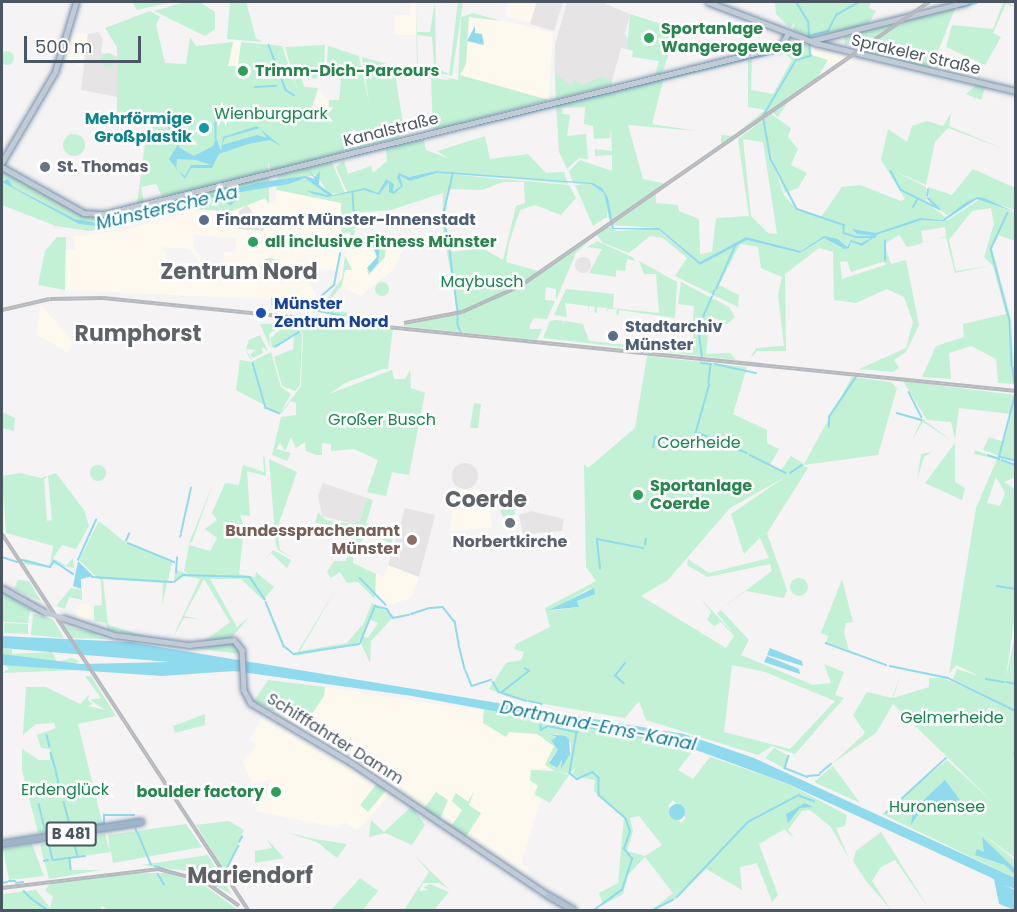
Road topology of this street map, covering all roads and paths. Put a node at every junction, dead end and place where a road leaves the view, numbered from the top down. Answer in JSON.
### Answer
{"nodes":[{"id":1,"x":75,"y":2,"type":"edge"},
{"id":2,"x":701,"y":2,"type":"edge"},
{"id":3,"x":708,"y":2,"type":"edge"},
{"id":4,"x":966,"y":2,"type":"edge"},
{"id":5,"x":768,"y":25,"type":"junction"},
{"id":6,"x":788,"y":33,"type":"junction"},
{"id":7,"x":808,"y":41,"type":"junction"},
{"id":8,"x":1016,"y":91,"type":"edge"},
{"id":9,"x":2,"y":160,"type":"edge"},
{"id":10,"x":2,"y":167,"type":"edge"},
{"id":11,"x":2,"y":588,"type":"edge"},
{"id":12,"x":141,"y":822,"type":"dead end"},
{"id":13,"x":2,"y":844,"type":"edge"},
{"id":14,"x":549,"y":896,"type":"joint"},
{"id":15,"x":573,"y":910,"type":"edge"}],
"edges":[{"from":1,"to":9,"type":"main road"},
{"from":2,"to":5,"type":"main road"},
{"from":3,"to":5,"type":"main road"},
{"from":4,"to":7,"type":"main road"},
{"from":5,"to":6,"type":"main road","name":"Sprakeler Straße"},
{"from":6,"to":7,"type":"main road","name":"Sprakeler Straße"},
{"from":6,"to":10,"type":"main road","name":"Kanalstraße"},
{"from":7,"to":8,"type":"main road","name":"Sprakeler Straße"},
{"from":11,"to":14,"type":"main road","name":"Schifffahrter Damm","bridge":true},
{"from":12,"to":13,"type":"highway","number":"B 481"},
{"from":14,"to":15,"type":"main road","name":"Schifffahrter Damm"}]}
